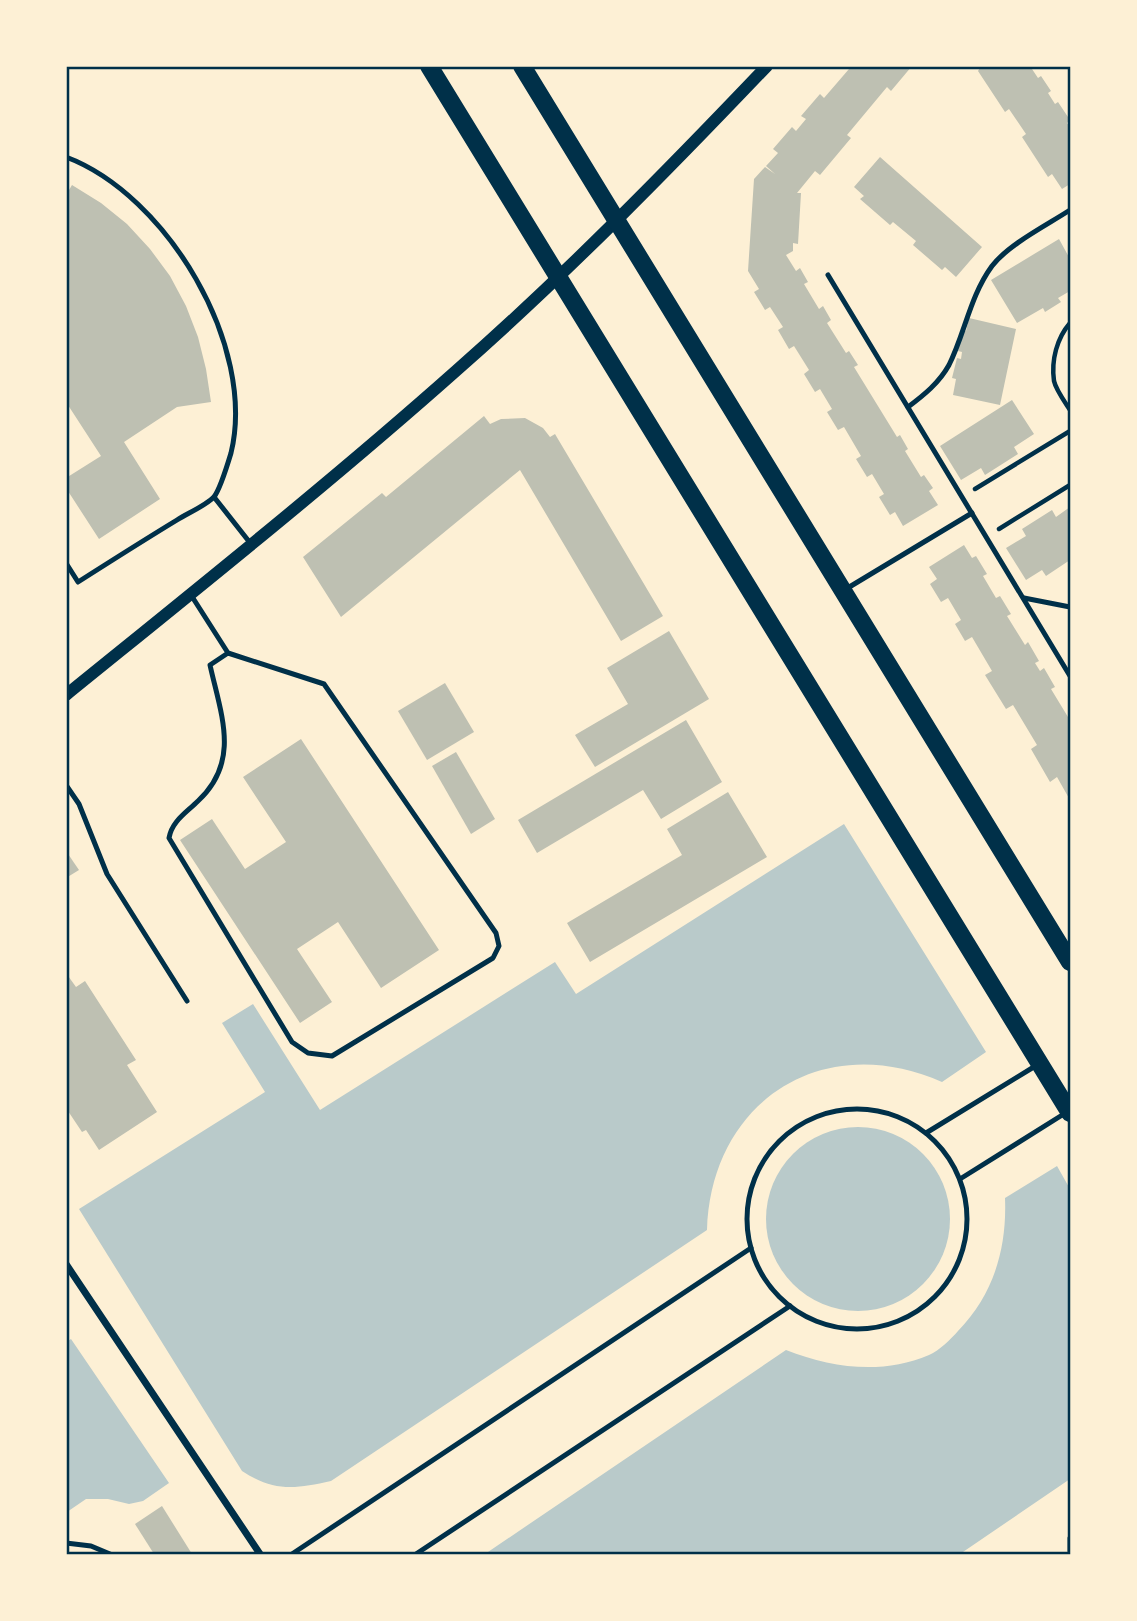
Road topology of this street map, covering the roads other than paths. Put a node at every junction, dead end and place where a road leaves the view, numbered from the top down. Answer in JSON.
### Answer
{"nodes":[{"id":1,"x":429,"y":66,"type":"edge"},
{"id":2,"x":522,"y":66,"type":"edge"},
{"id":3,"x":767,"y":66,"type":"edge"},
{"id":4,"x":66,"y":157,"type":"edge"},
{"id":5,"x":1070,"y":210,"type":"edge"},
{"id":6,"x":616,"y":221,"type":"junction"},
{"id":7,"x":828,"y":275,"type":"dead end"},
{"id":8,"x":558,"y":277,"type":"junction"},
{"id":9,"x":908,"y":407,"type":"junction"},
{"id":10,"x":214,"y":497,"type":"junction"},
{"id":11,"x":972,"y":513,"type":"junction"},
{"id":12,"x":251,"y":544,"type":"junction"},
{"id":13,"x":66,"y":563,"type":"edge"},
{"id":14,"x":843,"y":591,"type":"junction"},
{"id":15,"x":191,"y":593,"type":"junction"},
{"id":16,"x":1024,"y":598,"type":"junction"},
{"id":17,"x":1070,"y":607,"type":"edge"},
{"id":18,"x":229,"y":653,"type":"junction"},
{"id":19,"x":1070,"y":676,"type":"edge"},
{"id":20,"x":66,"y":695,"type":"edge"},
{"id":21,"x":66,"y":785,"type":"edge"},
{"id":22,"x":1070,"y":962,"type":"edge"},
{"id":23,"x":187,"y":1001,"type":"dead end"},
{"id":24,"x":1040,"y":1063,"type":"junction"},
{"id":25,"x":1070,"y":1112,"type":"edge"},
{"id":26,"x":926,"y":1133,"type":"junction"},
{"id":27,"x":960,"y":1179,"type":"junction"},
{"id":28,"x":751,"y":1248,"type":"junction"},
{"id":29,"x":66,"y":1265,"type":"edge"},
{"id":30,"x":790,"y":1306,"type":"junction"},
{"id":31,"x":1070,"y":1538,"type":"edge"},
{"id":32,"x":66,"y":1543,"type":"edge"},
{"id":33,"x":1070,"y":1551,"type":"edge"},
{"id":34,"x":110,"y":1555,"type":"edge"},
{"id":35,"x":260,"y":1555,"type":"edge"},
{"id":36,"x":292,"y":1555,"type":"edge"},
{"id":37,"x":416,"y":1555,"type":"edge"}],
"edges":[{"from":1,"to":8,"type":"main road"},
{"from":2,"to":6,"type":"main road"},
{"from":3,"to":6,"type":"street"},
{"from":4,"to":10,"type":"lane"},
{"from":5,"to":9,"type":"lane"},
{"from":6,"to":8,"type":"street"},
{"from":6,"to":14,"type":"main road"},
{"from":7,"to":9,"type":"lane"},
{"from":8,"to":12,"type":"street"},
{"from":8,"to":24,"type":"main road"},
{"from":9,"to":11,"type":"lane"},
{"from":10,"to":12,"type":"lane"},
{"from":10,"to":13,"type":"lane"},
{"from":11,"to":14,"type":"lane"},
{"from":11,"to":16,"type":"lane"},
{"from":12,"to":15,"type":"street"},
{"from":14,"to":22,"type":"main road"},
{"from":15,"to":18,"type":"lane"},
{"from":15,"to":20,"type":"street"},
{"from":16,"to":17,"type":"lane"},
{"from":16,"to":19,"type":"lane"},
{"from":18,"to":18,"type":"lane"},
{"from":21,"to":23,"type":"lane"},
{"from":24,"to":25,"type":"main road"},
{"from":24,"to":26,"type":"lane"},
{"from":25,"to":27,"type":"lane"},
{"from":26,"to":27,"type":"lane"},
{"from":26,"to":28,"type":"lane"},
{"from":27,"to":30,"type":"lane"},
{"from":28,"to":30,"type":"lane"},
{"from":28,"to":36,"type":"lane"},
{"from":29,"to":35,"type":"street"},
{"from":30,"to":37,"type":"lane"},
{"from":31,"to":33,"type":"lane"},
{"from":32,"to":34,"type":"lane"}]}
